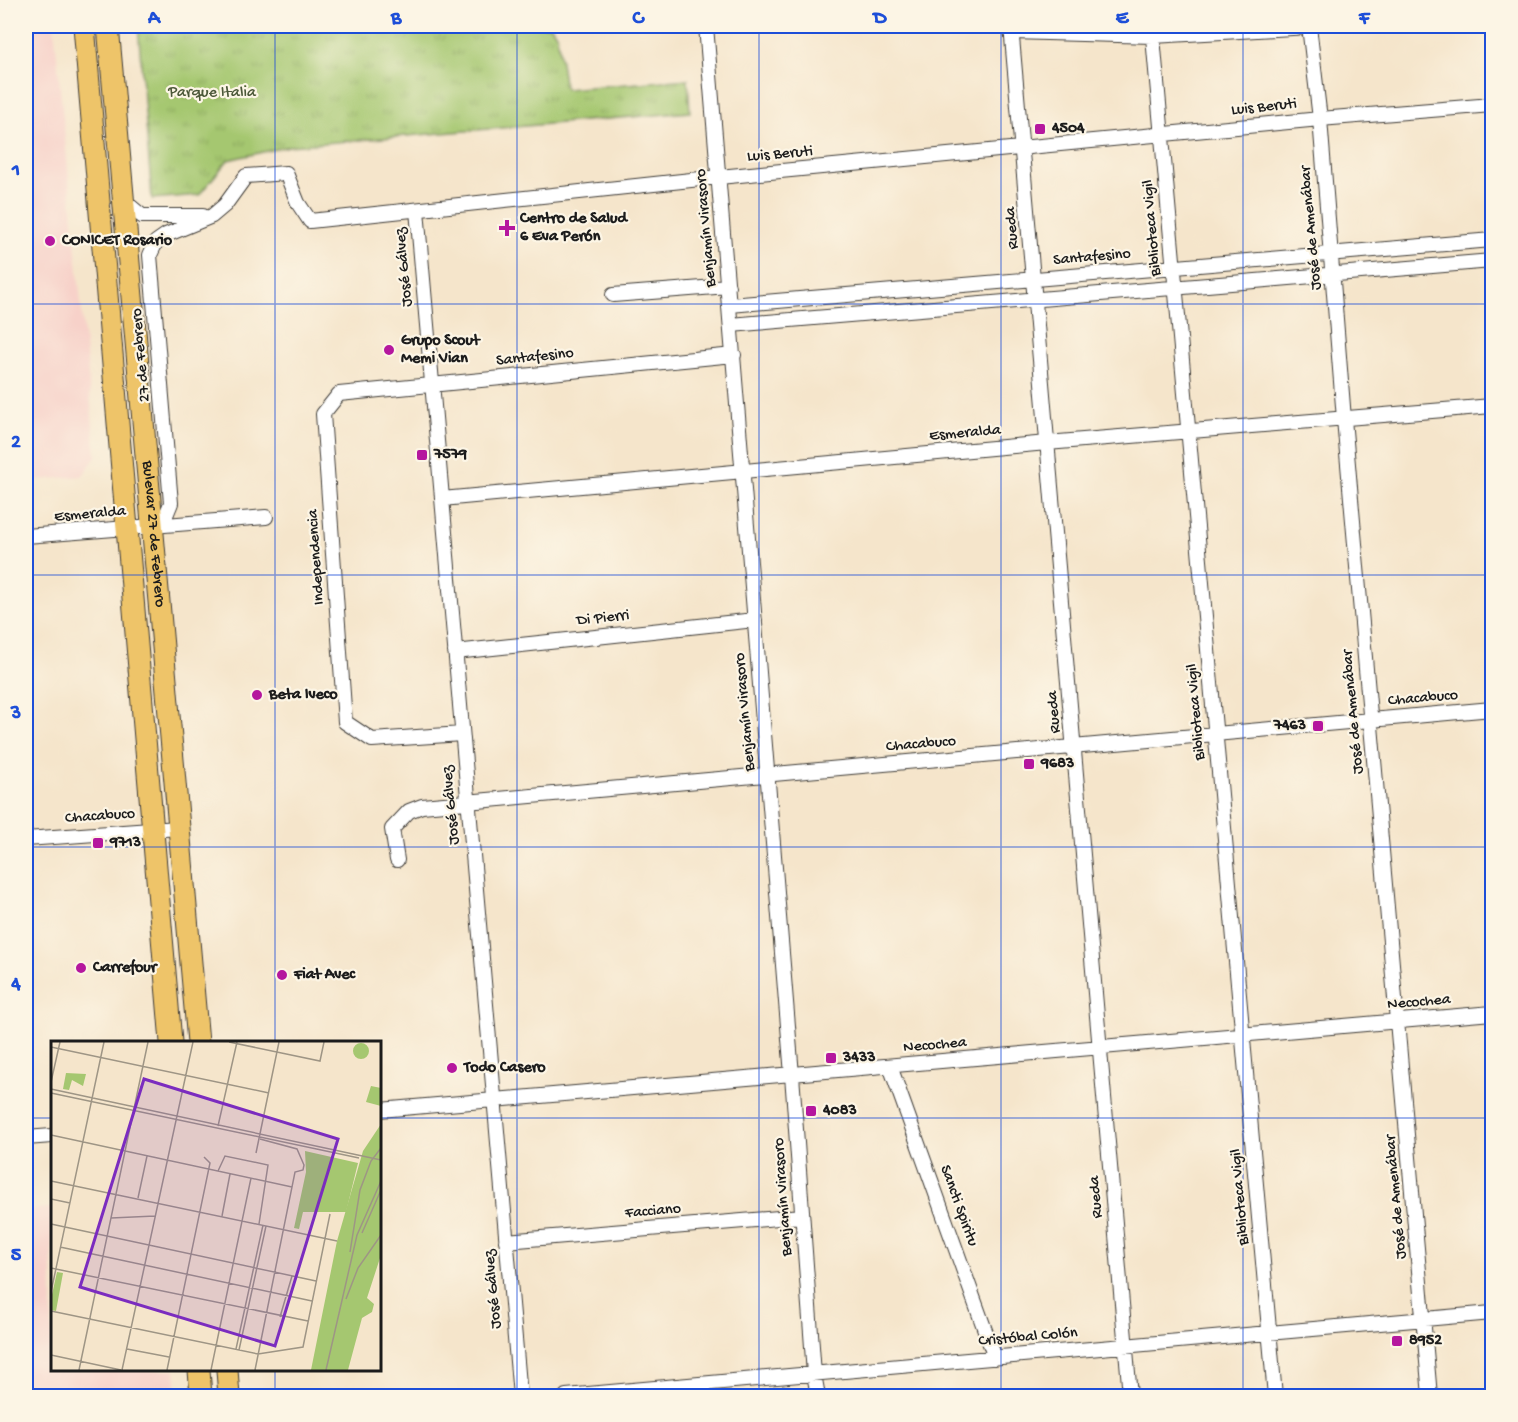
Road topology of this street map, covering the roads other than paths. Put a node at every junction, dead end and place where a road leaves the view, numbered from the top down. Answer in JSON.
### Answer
{"nodes":[{"id":1,"x":84,"y":26,"type":"edge"},
{"id":2,"x":108,"y":26,"type":"edge"},
{"id":3,"x":706,"y":26,"type":"edge"},
{"id":4,"x":1309,"y":26,"type":"edge"},
{"id":5,"x":1011,"y":29,"type":"edge"},
{"id":6,"x":1152,"y":31,"type":"edge"},
{"id":7,"x":1492,"y":105,"type":"edge"},
{"id":8,"x":1320,"y":118,"type":"junction"},
{"id":9,"x":1161,"y":134,"type":"junction"},
{"id":10,"x":1022,"y":149,"type":"junction"},
{"id":11,"x":719,"y":177,"type":"junction"},
{"id":12,"x":124,"y":201,"type":"junction"},
{"id":13,"x":417,"y":210,"type":"junction"},
{"id":14,"x":212,"y":216,"type":"junction"},
{"id":15,"x":1492,"y":240,"type":"edge"},
{"id":16,"x":1331,"y":254,"type":"junction"},
{"id":17,"x":1492,"y":261,"type":"edge"},
{"id":18,"x":1173,"y":267,"type":"junction"},
{"id":19,"x":1333,"y":274,"type":"junction"},
{"id":20,"x":1034,"y":279,"type":"junction"},
{"id":21,"x":728,"y":286,"type":"junction"},
{"id":22,"x":1175,"y":287,"type":"junction"},
{"id":23,"x":613,"y":295,"type":"dead end"},
{"id":24,"x":1036,"y":299,"type":"junction"},
{"id":25,"x":730,"y":305,"type":"junction"},
{"id":26,"x":731,"y":325,"type":"junction"},
{"id":27,"x":734,"y":355,"type":"junction"},
{"id":28,"x":432,"y":385,"type":"junction"},
{"id":29,"x":339,"y":394,"type":"joint"},
{"id":30,"x":1492,"y":406,"type":"edge"},
{"id":31,"x":1344,"y":419,"type":"junction"},
{"id":32,"x":1188,"y":432,"type":"junction"},
{"id":33,"x":1047,"y":443,"type":"junction"},
{"id":34,"x":743,"y":471,"type":"junction"},
{"id":35,"x":442,"y":499,"type":"junction"},
{"id":36,"x":266,"y":518,"type":"dead end"},
{"id":37,"x":157,"y":526,"type":"junction"},
{"id":38,"x":126,"y":528,"type":"junction"},
{"id":39,"x":26,"y":536,"type":"edge"},
{"id":40,"x":755,"y":620,"type":"junction"},
{"id":41,"x":455,"y":652,"type":"junction"},
{"id":42,"x":1492,"y":709,"type":"edge"},
{"id":43,"x":1371,"y":721,"type":"junction"},
{"id":44,"x":462,"y":734,"type":"junction"},
{"id":45,"x":1216,"y":735,"type":"junction"},
{"id":46,"x":1074,"y":748,"type":"junction"},
{"id":47,"x":768,"y":774,"type":"junction"},
{"id":48,"x":468,"y":801,"type":"junction"},
{"id":49,"x":178,"y":828,"type":"junction"},
{"id":50,"x":154,"y":830,"type":"junction"},
{"id":51,"x":26,"y":839,"type":"edge"},
{"id":52,"x":397,"y":860,"type":"dead end"},
{"id":53,"x":1492,"y":1013,"type":"edge"},
{"id":54,"x":1398,"y":1022,"type":"junction"},
{"id":55,"x":1243,"y":1035,"type":"junction"},
{"id":56,"x":171,"y":1041,"type":"edge"},
{"id":57,"x":198,"y":1041,"type":"edge"},
{"id":58,"x":1100,"y":1048,"type":"junction"},
{"id":59,"x":890,"y":1066,"type":"junction"},
{"id":60,"x":792,"y":1075,"type":"junction"},
{"id":61,"x":494,"y":1101,"type":"junction"},
{"id":62,"x":381,"y":1110,"type":"edge"},
{"id":63,"x":51,"y":1136,"type":"edge"},
{"id":64,"x":26,"y":1138,"type":"edge"},
{"id":65,"x":802,"y":1216,"type":"junction"},
{"id":66,"x":506,"y":1241,"type":"junction"},
{"id":67,"x":1492,"y":1313,"type":"edge"},
{"id":68,"x":1424,"y":1319,"type":"junction"},
{"id":69,"x":1270,"y":1333,"type":"junction"},
{"id":70,"x":1126,"y":1346,"type":"junction"},
{"id":71,"x":995,"y":1358,"type":"junction"},
{"id":72,"x":199,"y":1371,"type":"edge"},
{"id":73,"x":227,"y":1371,"type":"edge"},
{"id":74,"x":814,"y":1374,"type":"junction"},
{"id":75,"x":201,"y":1396,"type":"edge"},
{"id":76,"x":229,"y":1396,"type":"edge"},
{"id":77,"x":520,"y":1396,"type":"edge"},
{"id":78,"x":566,"y":1396,"type":"edge"},
{"id":79,"x":818,"y":1396,"type":"edge"},
{"id":80,"x":1130,"y":1396,"type":"edge"},
{"id":81,"x":1275,"y":1396,"type":"edge"},
{"id":82,"x":1430,"y":1396,"type":"edge"}],
"edges":[{"from":1,"to":38,"type":"main road","name":"Bulevar 27 de Febrero"},
{"from":2,"to":12,"type":"main road","name":"Bulevar 27 de Febrero"},
{"from":3,"to":11,"type":"street","name":"Benjamín Virasoro"},
{"from":4,"to":6,"type":"street"},
{"from":4,"to":8,"type":"street","name":"José de Amenábar"},
{"from":5,"to":6,"type":"street"},
{"from":5,"to":10,"type":"street","name":"Rueda"},
{"from":6,"to":9,"type":"street","name":"Biblioteca Vigil"},
{"from":7,"to":8,"type":"street","name":"Luis Beruti"},
{"from":8,"to":9,"type":"street","name":"Luis Beruti"},
{"from":8,"to":16,"type":"street","name":"José de Amenábar"},
{"from":9,"to":10,"type":"street","name":"Luis Beruti"},
{"from":9,"to":18,"type":"street","name":"Biblioteca Vigil"},
{"from":10,"to":11,"type":"street","name":"Luis Beruti"},
{"from":10,"to":20,"type":"street","name":"Rueda"},
{"from":11,"to":13,"type":"street","name":"Luis Beruti"},
{"from":11,"to":21,"type":"street","name":"Benjamín Virasoro"},
{"from":12,"to":14,"type":"street"},
{"from":12,"to":37,"type":"main road","name":"Bulevar 27 de Febrero"},
{"from":13,"to":14,"type":"street","name":"Luis Beruti"},
{"from":13,"to":28,"type":"street","name":"José Gálvez"},
{"from":14,"to":37,"type":"street","name":"27 de Febrero"},
{"from":15,"to":16,"type":"street","name":"Santafesino"},
{"from":16,"to":18,"type":"street","name":"Santafesino"},
{"from":16,"to":19,"type":"street","name":"José de Amenábar"},
{"from":17,"to":19,"type":"street"},
{"from":18,"to":20,"type":"street","name":"Santafesino"},
{"from":18,"to":22,"type":"street","name":"Biblioteca Vigil"},
{"from":19,"to":22,"type":"street"},
{"from":19,"to":31,"type":"street","name":"José de Amenábar"},
{"from":20,"to":24,"type":"street","name":"Rueda"},
{"from":20,"to":25,"type":"street","name":"Santafesino"},
{"from":21,"to":23,"type":"street"},
{"from":21,"to":25,"type":"street","name":"Benjamín Virasoro"},
{"from":22,"to":24,"type":"street"},
{"from":22,"to":32,"type":"street","name":"Biblioteca Vigil"},
{"from":24,"to":26,"type":"street"},
{"from":24,"to":33,"type":"street","name":"Rueda"},
{"from":25,"to":26,"type":"street","name":"Benjamín Virasoro"},
{"from":26,"to":27,"type":"street","name":"Benjamín Virasoro"},
{"from":27,"to":28,"type":"street","name":"Santafesino"},
{"from":27,"to":34,"type":"street","name":"Benjamín Virasoro"},
{"from":28,"to":29,"type":"street","name":"Santafesino"},
{"from":28,"to":35,"type":"street","name":"José Gálvez"},
{"from":29,"to":44,"type":"street","name":"Independencia"},
{"from":30,"to":31,"type":"street","name":"Esmeralda"},
{"from":31,"to":32,"type":"street","name":"Esmeralda"},
{"from":31,"to":43,"type":"street","name":"José de Amenábar"},
{"from":32,"to":33,"type":"street","name":"Esmeralda"},
{"from":32,"to":45,"type":"street","name":"Biblioteca Vigil"},
{"from":33,"to":34,"type":"street","name":"Esmeralda"},
{"from":33,"to":46,"type":"street","name":"Rueda"},
{"from":34,"to":35,"type":"street","name":"Esmeralda"},
{"from":34,"to":40,"type":"street","name":"Benjamín Virasoro"},
{"from":35,"to":41,"type":"street","name":"José Gálvez"},
{"from":36,"to":37,"type":"street","name":"Esmeralda"},
{"from":37,"to":38,"type":"street","name":"Esmeralda"},
{"from":37,"to":49,"type":"main road","name":"Bulevar 27 de Febrero"},
{"from":38,"to":39,"type":"street","name":"Esmeralda"},
{"from":38,"to":50,"type":"main road","name":"Bulevar 27 de Febrero"},
{"from":40,"to":41,"type":"street","name":"Di Pierri"},
{"from":40,"to":47,"type":"street","name":"Benjamín Virasoro"},
{"from":41,"to":44,"type":"street","name":"José Gálvez"},
{"from":42,"to":43,"type":"street","name":"Chacabuco"},
{"from":43,"to":45,"type":"street","name":"Chacabuco"},
{"from":43,"to":54,"type":"street","name":"José de Amenábar"},
{"from":44,"to":48,"type":"street","name":"José Gálvez"},
{"from":45,"to":46,"type":"street","name":"Chacabuco"},
{"from":45,"to":55,"type":"street","name":"Biblioteca Vigil"},
{"from":46,"to":47,"type":"street","name":"Chacabuco"},
{"from":46,"to":58,"type":"street","name":"Rueda"},
{"from":47,"to":48,"type":"street","name":"Chacabuco"},
{"from":47,"to":60,"type":"street","name":"Benjamín Virasoro"},
{"from":48,"to":52,"type":"street","name":"Chacabuco"},
{"from":48,"to":61,"type":"street","name":"José Gálvez"},
{"from":49,"to":50,"type":"street","name":"Chacabuco"},
{"from":49,"to":57,"type":"main road","name":"Bulevar 27 de Febrero"},
{"from":50,"to":51,"type":"street","name":"Chacabuco"},
{"from":50,"to":56,"type":"main road","name":"Bulevar 27 de Febrero"},
{"from":53,"to":54,"type":"street","name":"Necochea"},
{"from":54,"to":55,"type":"street","name":"Necochea"},
{"from":54,"to":68,"type":"street","name":"José de Amenábar"},
{"from":55,"to":58,"type":"street","name":"Necochea"},
{"from":55,"to":69,"type":"street","name":"Biblioteca Vigil"},
{"from":58,"to":59,"type":"street","name":"Necochea"},
{"from":58,"to":70,"type":"street","name":"Rueda"},
{"from":59,"to":60,"type":"street","name":"Necochea"},
{"from":59,"to":71,"type":"street","name":"Sancti Spiritu"},
{"from":60,"to":61,"type":"street","name":"Necochea"},
{"from":60,"to":65,"type":"street","name":"Benjamín Virasoro"},
{"from":61,"to":62,"type":"street","name":"Necochea"},
{"from":61,"to":66,"type":"street","name":"José Gálvez"},
{"from":63,"to":64,"type":"street"},
{"from":65,"to":66,"type":"street","name":"Facciano"},
{"from":65,"to":74,"type":"street","name":"Benjamín Virasoro"},
{"from":66,"to":77,"type":"street","name":"José Gálvez"},
{"from":67,"to":68,"type":"street","name":"Cristóbal Colón"},
{"from":68,"to":69,"type":"street","name":"Cristóbal Colón"},
{"from":68,"to":82,"type":"street","name":"José de Amenábar"},
{"from":69,"to":70,"type":"street","name":"Cristóbal Colón"},
{"from":69,"to":81,"type":"street","name":"Biblioteca Vigil"},
{"from":70,"to":71,"type":"street","name":"Cristóbal Colón"},
{"from":70,"to":80,"type":"street","name":"Rueda"},
{"from":71,"to":74,"type":"street","name":"Cristóbal Colón"},
{"from":72,"to":75,"type":"main road"},
{"from":73,"to":76,"type":"main road"},
{"from":74,"to":78,"type":"street","name":"Cristóbal Colón"},
{"from":74,"to":79,"type":"street","name":"Benjamín Virasoro"}]}
